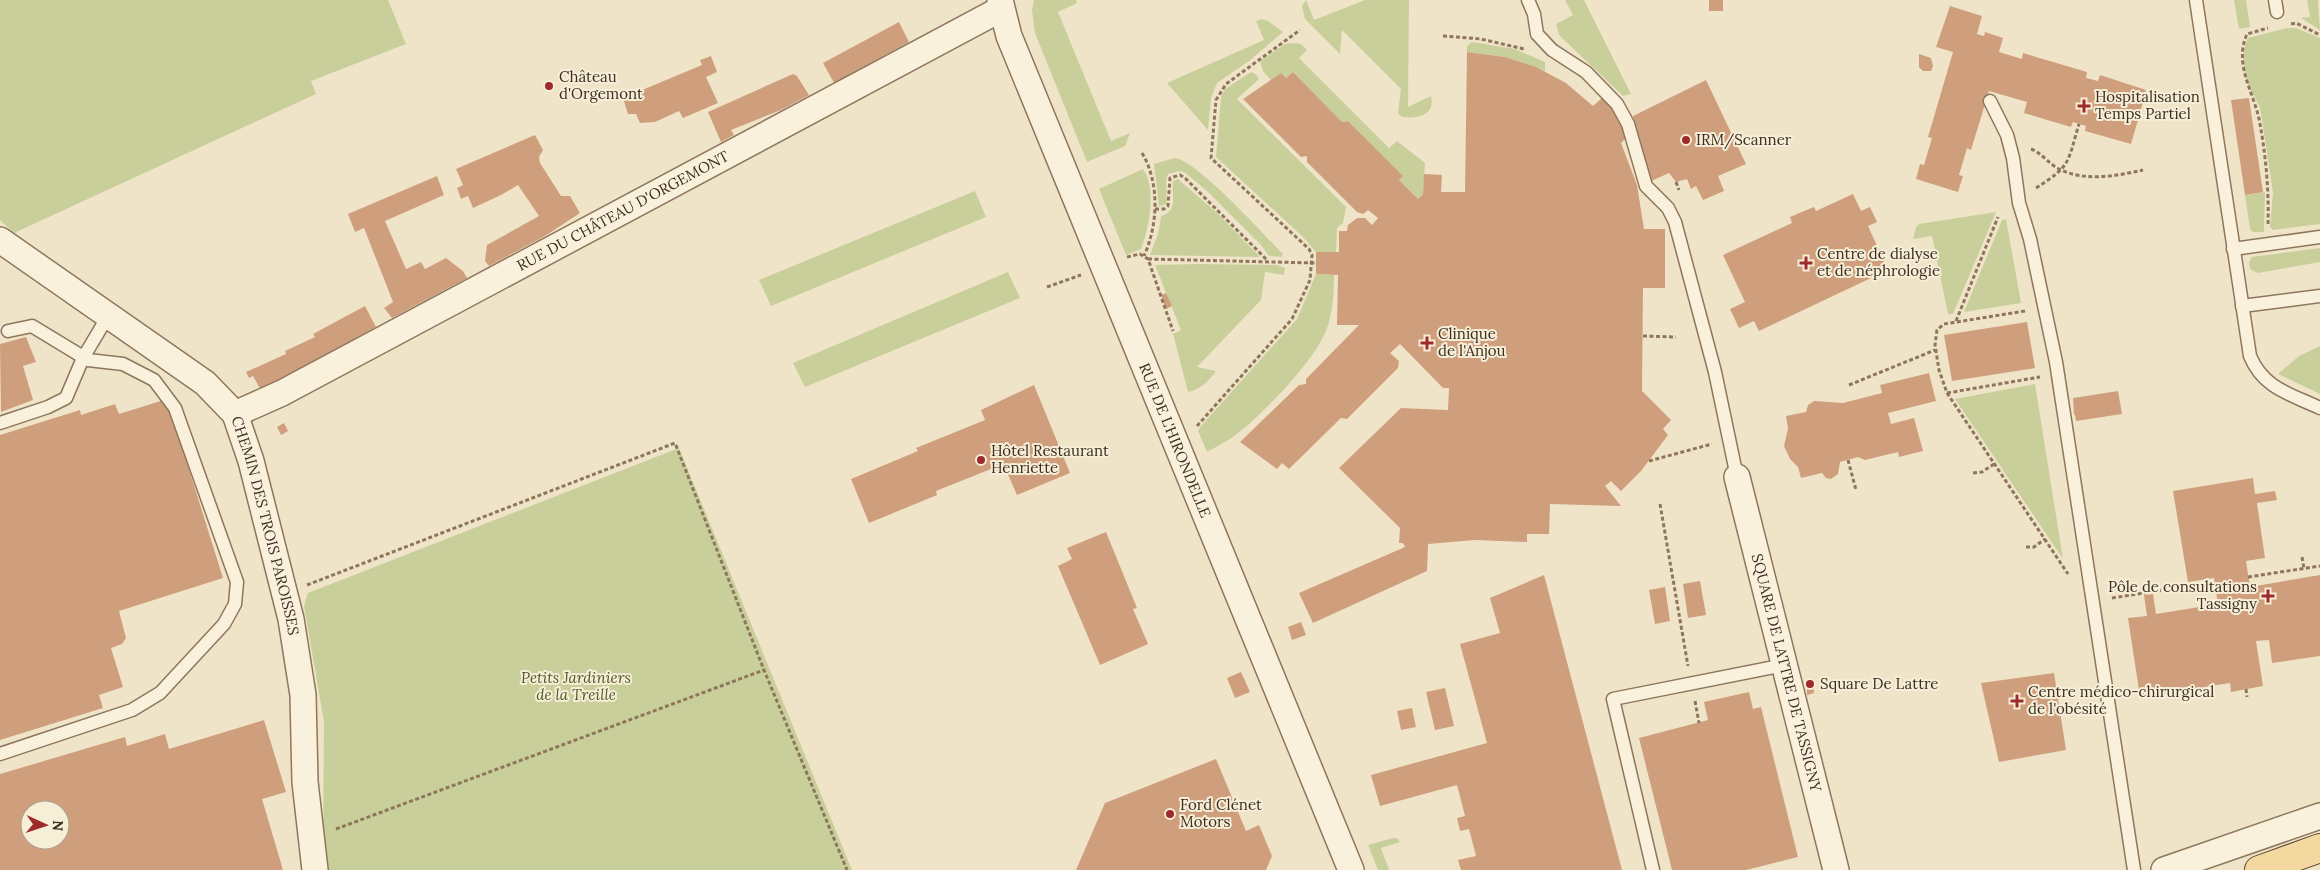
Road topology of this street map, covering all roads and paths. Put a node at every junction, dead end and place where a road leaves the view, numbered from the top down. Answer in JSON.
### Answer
{"nodes":[{"id":1,"x":1528,"y":0,"type":"edge"},
{"id":2,"x":2196,"y":0,"type":"edge"},
{"id":3,"x":1000,"y":5,"type":"edge"},
{"id":4,"x":2288,"y":25,"type":"dead end"},
{"id":5,"x":2272,"y":28,"type":"dead end"},
{"id":6,"x":1300,"y":30,"type":"dead end"},
{"id":7,"x":2320,"y":35,"type":"edge"},
{"id":8,"x":1443,"y":36,"type":"dead end"},
{"id":9,"x":1531,"y":52,"type":"dead end"},
{"id":10,"x":1990,"y":101,"type":"dead end"},
{"id":11,"x":2079,"y":124,"type":"dead end"},
{"id":12,"x":2025,"y":150,"type":"dead end"},
{"id":13,"x":1142,"y":153,"type":"dead end"},
{"id":14,"x":2062,"y":170,"type":"junction"},
{"id":15,"x":2143,"y":170,"type":"dead end"},
{"id":16,"x":2032,"y":190,"type":"dead end"},
{"id":17,"x":1155,"y":209,"type":"junction"},
{"id":18,"x":1998,"y":217,"type":"dead end"},
{"id":19,"x":2320,"y":237,"type":"edge"},
{"id":20,"x":0,"y":240,"type":"edge"},
{"id":21,"x":2265,"y":245,"type":"junction"},
{"id":22,"x":2233,"y":250,"type":"junction"},
{"id":23,"x":1144,"y":256,"type":"junction"},
{"id":24,"x":1148,"y":259,"type":"junction"},
{"id":25,"x":1119,"y":260,"type":"dead end"},
{"id":26,"x":1268,"y":261,"type":"junction"},
{"id":27,"x":1314,"y":263,"type":"junction"},
{"id":28,"x":1084,"y":274,"type":"dead end"},
{"id":29,"x":1047,"y":287,"type":"dead end"},
{"id":30,"x":2320,"y":296,"type":"edge"},
{"id":31,"x":2242,"y":306,"type":"junction"},
{"id":32,"x":2031,"y":310,"type":"dead end"},
{"id":33,"x":108,"y":316,"type":"junction"},
{"id":34,"x":1956,"y":322,"type":"junction"},
{"id":35,"x":8,"y":331,"type":"dead end"},
{"id":36,"x":1173,"y":331,"type":"dead end"},
{"id":37,"x":1643,"y":336,"type":"dead end"},
{"id":38,"x":1676,"y":337,"type":"dead end"},
{"id":39,"x":1935,"y":350,"type":"junction"},
{"id":40,"x":83,"y":358,"type":"junction"},
{"id":41,"x":2042,"y":376,"type":"dead end"},
{"id":42,"x":1850,"y":385,"type":"dead end"},
{"id":43,"x":1947,"y":393,"type":"junction"},
{"id":44,"x":2320,"y":408,"type":"edge"},
{"id":45,"x":235,"y":414,"type":"junction"},
{"id":46,"x":0,"y":423,"type":"edge"},
{"id":47,"x":1196,"y":428,"type":"dead end"},
{"id":48,"x":1730,"y":440,"type":"junction"},
{"id":49,"x":1848,"y":460,"type":"dead end"},
{"id":50,"x":1649,"y":461,"type":"dead end"},
{"id":51,"x":1994,"y":464,"type":"junction"},
{"id":52,"x":1973,"y":472,"type":"dead end"},
{"id":53,"x":1737,"y":476,"type":"joint"},
{"id":54,"x":1856,"y":490,"type":"dead end"},
{"id":55,"x":1660,"y":504,"type":"dead end"},
{"id":56,"x":2044,"y":539,"type":"junction"},
{"id":57,"x":2026,"y":547,"type":"dead end"},
{"id":58,"x":2302,"y":557,"type":"dead end"},
{"id":59,"x":2320,"y":566,"type":"edge"},
{"id":60,"x":2304,"y":569,"type":"junction"},
{"id":61,"x":2069,"y":574,"type":"dead end"},
{"id":62,"x":2248,"y":577,"type":"dead end"},
{"id":63,"x":2214,"y":582,"type":"dead end"},
{"id":64,"x":284,"y":594,"type":"junction"},
{"id":65,"x":2107,"y":598,"type":"dead end"},
{"id":66,"x":1784,"y":665,"type":"junction"},
{"id":67,"x":764,"y":670,"type":"junction"},
{"id":68,"x":1691,"y":684,"type":"junction"},
{"id":69,"x":2246,"y":689,"type":"dead end"},
{"id":70,"x":2247,"y":697,"type":"dead end"},
{"id":71,"x":1699,"y":723,"type":"dead end"},
{"id":72,"x":0,"y":754,"type":"edge"},
{"id":73,"x":2320,"y":816,"type":"edge"},
{"id":74,"x":311,"y":834,"type":"junction"},
{"id":75,"x":2320,"y":848,"type":"edge"},
{"id":76,"x":315,"y":870,"type":"edge"},
{"id":77,"x":847,"y":870,"type":"edge"},
{"id":78,"x":1351,"y":870,"type":"edge"},
{"id":79,"x":1653,"y":870,"type":"edge"},
{"id":80,"x":1836,"y":870,"type":"edge"},
{"id":81,"x":2134,"y":870,"type":"edge"},
{"id":82,"x":2164,"y":870,"type":"edge"},
{"id":83,"x":2259,"y":870,"type":"edge"}],
"edges":[{"from":1,"to":48,"type":"lane"},
{"from":2,"to":22,"type":"lane"},
{"from":3,"to":45,"type":"street","name":"RUE DU CHÂTEAU D'ORGEMONT"},
{"from":3,"to":78,"type":"street","name":"RUE DE L'HIRONDELLE"},
{"from":4,"to":7,"type":"path"},
{"from":5,"to":21,"type":"path"},
{"from":6,"to":27,"type":"path"},
{"from":8,"to":9,"type":"path"},
{"from":10,"to":81,"type":"lane"},
{"from":11,"to":14,"type":"path"},
{"from":12,"to":14,"type":"path"},
{"from":13,"to":17,"type":"path"},
{"from":14,"to":15,"type":"path"},
{"from":14,"to":16,"type":"path"},
{"from":17,"to":23,"type":"path"},
{"from":17,"to":26,"type":"path"},
{"from":18,"to":34,"type":"path"},
{"from":19,"to":21,"type":"lane"},
{"from":20,"to":33,"type":"street","name":"CHEMIN DES TROIS PAROISSES"},
{"from":21,"to":22,"type":"lane"},
{"from":22,"to":31,"type":"lane"},
{"from":23,"to":24,"type":"path"},
{"from":23,"to":25,"type":"path"},
{"from":24,"to":26,"type":"path"},
{"from":24,"to":36,"type":"path"},
{"from":26,"to":27,"type":"path"},
{"from":27,"to":47,"type":"path"},
{"from":28,"to":29,"type":"path"},
{"from":30,"to":31,"type":"lane"},
{"from":31,"to":44,"type":"lane"},
{"from":32,"to":34,"type":"path"},
{"from":33,"to":40,"type":"lane"},
{"from":33,"to":45,"type":"street","name":"CHEMIN DES TROIS PAROISSES"},
{"from":34,"to":39,"type":"path"},
{"from":35,"to":40,"type":"lane"},
{"from":37,"to":38,"type":"path"},
{"from":39,"to":42,"type":"path"},
{"from":39,"to":43,"type":"path"},
{"from":40,"to":46,"type":"lane"},
{"from":40,"to":72,"type":"lane"},
{"from":41,"to":43,"type":"path"},
{"from":43,"to":51,"type":"path"},
{"from":45,"to":64,"type":"street","name":"CHEMIN DES TROIS PAROISSES"},
{"from":48,"to":50,"type":"path"},
{"from":48,"to":53,"type":"lane"},
{"from":49,"to":54,"type":"path"},
{"from":51,"to":52,"type":"path"},
{"from":51,"to":56,"type":"path"},
{"from":53,"to":66,"type":"street","name":"SQUARE DE LATTRE DE TASSIGNY"},
{"from":55,"to":68,"type":"path"},
{"from":56,"to":57,"type":"path"},
{"from":56,"to":61,"type":"path"},
{"from":58,"to":60,"type":"path"},
{"from":59,"to":60,"type":"path"},
{"from":60,"to":62,"type":"path"},
{"from":63,"to":65,"type":"path"},
{"from":64,"to":67,"type":"path"},
{"from":64,"to":74,"type":"street","name":"CHEMIN DES TROIS PAROISSES"},
{"from":66,"to":68,"type":"lane"},
{"from":66,"to":80,"type":"street","name":"SQUARE DE LATTRE DE TASSIGNY"},
{"from":67,"to":74,"type":"path"},
{"from":67,"to":77,"type":"path"},
{"from":68,"to":71,"type":"path"},
{"from":68,"to":79,"type":"lane"},
{"from":69,"to":70,"type":"path"},
{"from":73,"to":82,"type":"street"},
{"from":74,"to":76,"type":"street","name":"CHEMIN DES TROIS PAROISSES"},
{"from":75,"to":83,"type":"main road"}]}
